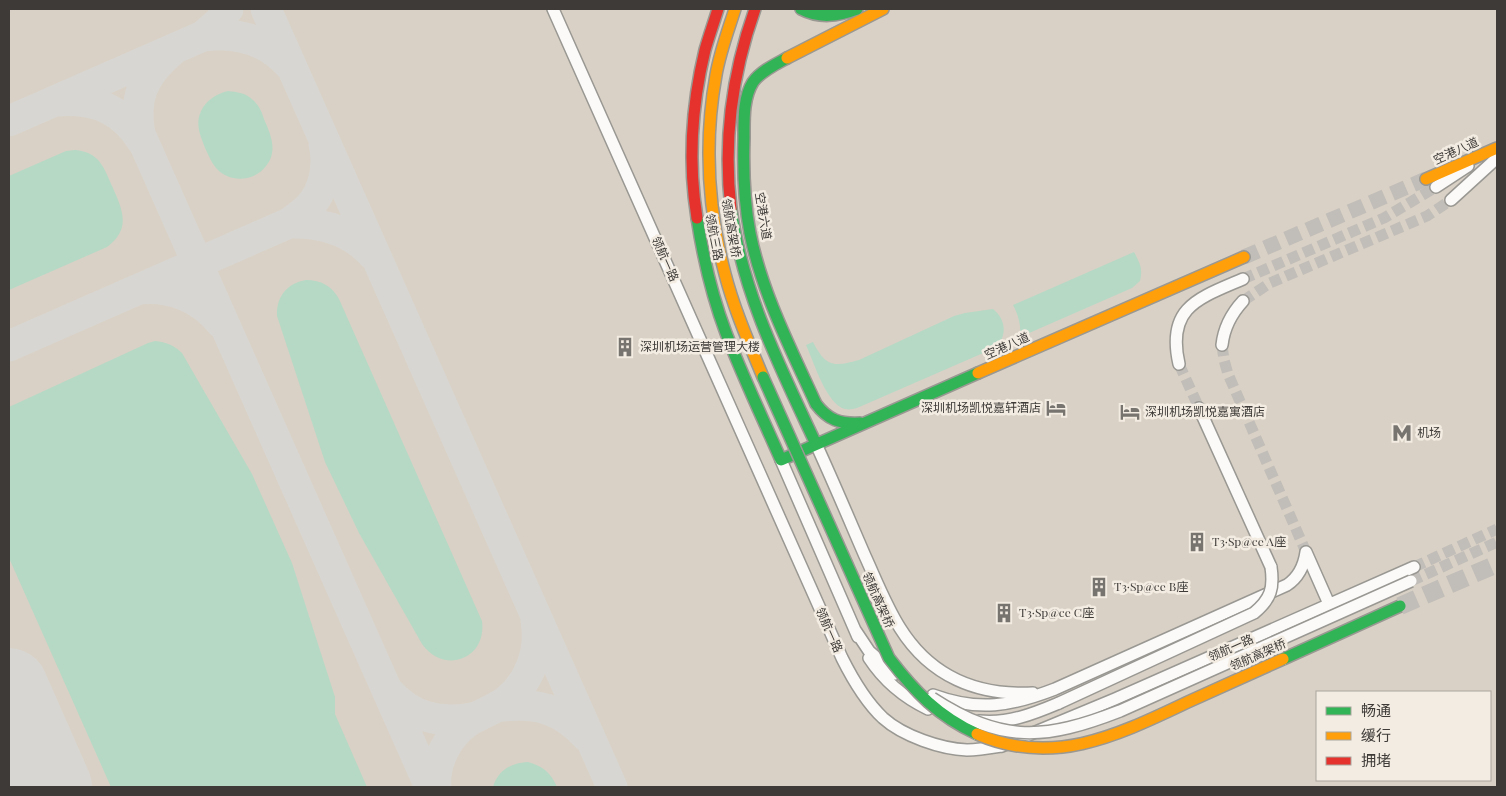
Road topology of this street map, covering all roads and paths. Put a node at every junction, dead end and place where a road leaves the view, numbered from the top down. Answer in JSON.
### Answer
{"nodes":[{"id":1,"x":553,"y":9,"type":"edge"},
{"id":2,"x":718,"y":9,"type":"edge"},
{"id":3,"x":735,"y":9,"type":"edge"},
{"id":4,"x":755,"y":9,"type":"edge"},
{"id":5,"x":801,"y":9,"type":"edge"},
{"id":6,"x":857,"y":9,"type":"edge"},
{"id":7,"x":883,"y":9,"type":"edge"},
{"id":8,"x":1496,"y":152,"type":"edge"},
{"id":9,"x":1426,"y":179,"type":"tunnel mouth"},
{"id":10,"x":1436,"y":187,"type":"tunnel mouth"},
{"id":11,"x":1451,"y":200,"type":"tunnel mouth"},
{"id":12,"x":1244,"y":257,"type":"tunnel mouth"},
{"id":13,"x":1243,"y":279,"type":"tunnel mouth"},
{"id":14,"x":1243,"y":301,"type":"tunnel mouth"},
{"id":15,"x":1222,"y":345,"type":"tunnel mouth"},
{"id":16,"x":1179,"y":364,"type":"tunnel mouth"},
{"id":17,"x":1199,"y":408,"type":"tunnel mouth"},
{"id":18,"x":868,"y":422,"type":"junction"},
{"id":19,"x":816,"y":444,"type":"junction"},
{"id":20,"x":781,"y":460,"type":"junction"},
{"id":21,"x":1414,"y":567,"type":"tunnel mouth"},
{"id":22,"x":1410,"y":581,"type":"tunnel mouth"},
{"id":23,"x":1329,"y":604,"type":"junction"},
{"id":24,"x":1400,"y":606,"type":"tunnel mouth"},
{"id":25,"x":855,"y":630,"type":"junction"},
{"id":26,"x":889,"y":658,"type":"junction"},
{"id":27,"x":1055,"y":690,"type":"junction"}],
"edges":[{"from":1,"to":23,"type":"street","name":"领航一路"},
{"from":2,"to":20,"type":"main road","name":"领航三路"},
{"from":3,"to":26,"type":"main road","name":"领航高架桥","bridge":true},
{"from":4,"to":19,"type":"main road"},
{"from":5,"to":6,"type":"main road"},
{"from":7,"to":18,"type":"main road","name":"空港六道"},
{"from":8,"to":9,"type":"main road","name":"空港八道"},
{"from":8,"to":10,"type":"street"},
{"from":8,"to":11,"type":"street"},
{"from":12,"to":18,"type":"main road","name":"空港八道"},
{"from":13,"to":16,"type":"street"},
{"from":14,"to":15,"type":"street"},
{"from":17,"to":25,"type":"street","bridge":true},
{"from":18,"to":19,"type":"main road","name":"空港八道"},
{"from":19,"to":20,"type":"main road","name":"空港八道"},
{"from":19,"to":27,"type":"street"},
{"from":20,"to":25,"type":"street"},
{"from":21,"to":23,"type":"street","name":"领航一路"},
{"from":22,"to":26,"type":"street","bridge":true},
{"from":23,"to":27,"type":"street"},
{"from":24,"to":26,"type":"main road","name":"领航高架桥","bridge":true},
{"from":25,"to":27,"type":"street"}]}
